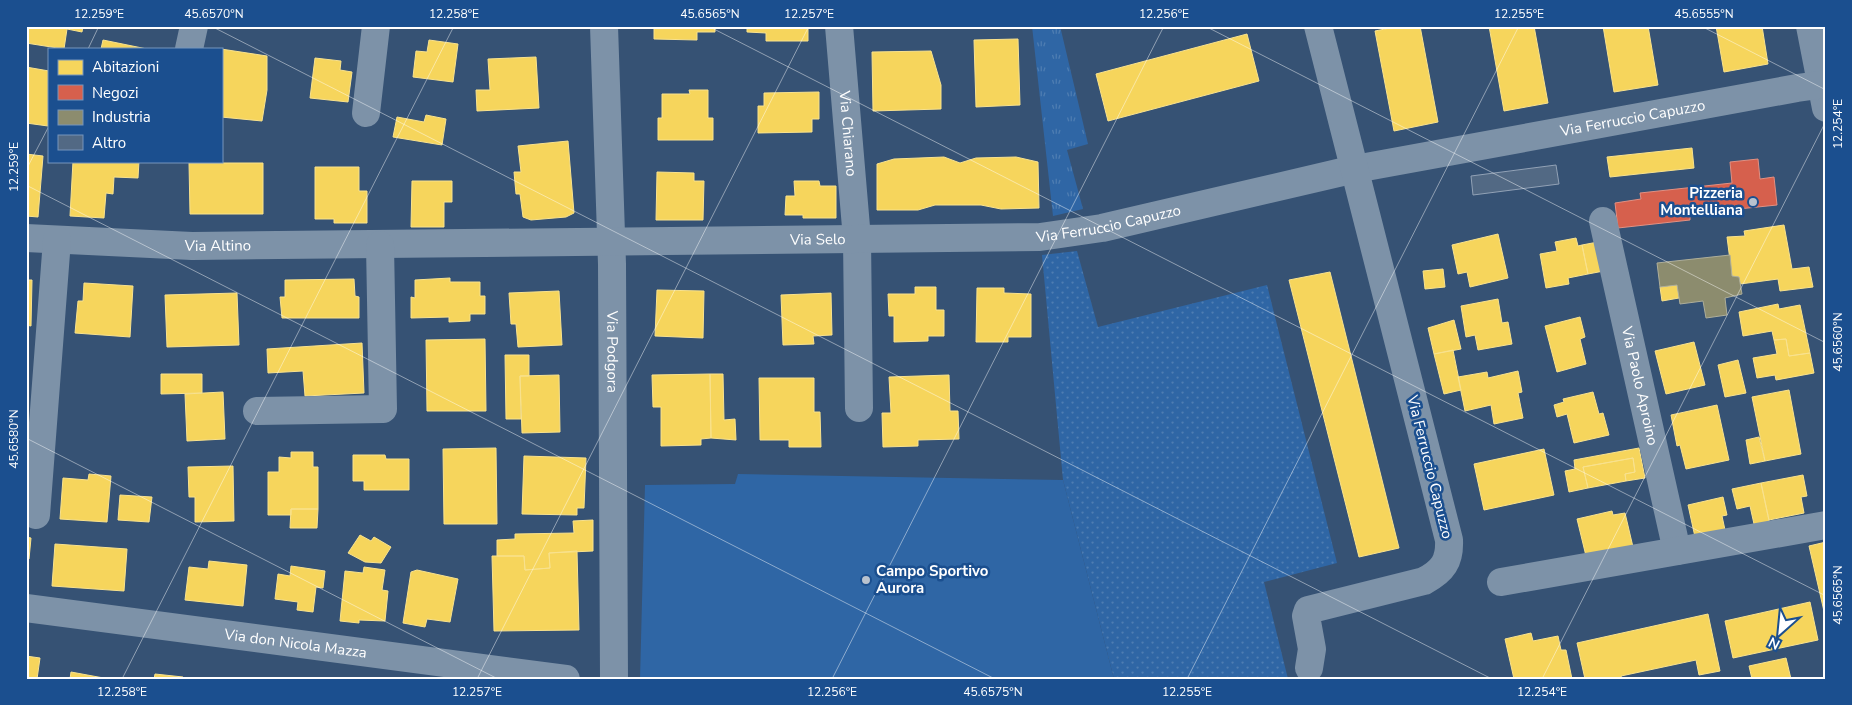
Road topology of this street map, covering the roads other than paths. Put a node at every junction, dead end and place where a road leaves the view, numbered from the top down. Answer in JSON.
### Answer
{"nodes":[{"id":1,"x":194,"y":26,"type":"edge"},
{"id":2,"x":376,"y":26,"type":"edge"},
{"id":3,"x":604,"y":26,"type":"edge"},
{"id":4,"x":839,"y":26,"type":"edge"},
{"id":5,"x":1318,"y":26,"type":"edge"},
{"id":6,"x":1810,"y":26,"type":"edge"},
{"id":7,"x":189,"y":48,"type":"edge"},
{"id":8,"x":1824,"y":92,"type":"edge"},
{"id":9,"x":366,"y":113,"type":"dead end"},
{"id":10,"x":1355,"y":169,"type":"junction"},
{"id":11,"x":1603,"y":221,"type":"dead end"},
{"id":12,"x":26,"y":238,"type":"edge"},
{"id":13,"x":857,"y":239,"type":"junction"},
{"id":14,"x":57,"y":240,"type":"junction"},
{"id":15,"x":610,"y":242,"type":"junction"},
{"id":16,"x":380,"y":245,"type":"junction"},
{"id":17,"x":859,"y":408,"type":"dead end"},
{"id":18,"x":257,"y":411,"type":"dead end"},
{"id":19,"x":36,"y":515,"type":"dead end"},
{"id":20,"x":1826,"y":525,"type":"edge"},
{"id":21,"x":1677,"y":551,"type":"junction"},
{"id":22,"x":1501,"y":582,"type":"dead end"},
{"id":23,"x":26,"y":608,"type":"edge"},
{"id":24,"x":1309,"y":668,"type":"dead end"},
{"id":25,"x":566,"y":679,"type":"edge"},
{"id":26,"x":614,"y":679,"type":"edge"}],
"edges":[{"from":1,"to":7,"type":"street"},
{"from":2,"to":9,"type":"street"},
{"from":3,"to":15,"type":"street","name":"Via Podgora"},
{"from":4,"to":13,"type":"street","name":"Via Chiarano"},
{"from":5,"to":10,"type":"street"},
{"from":6,"to":8,"type":"street"},
{"from":8,"to":10,"type":"street","name":"Via Ferruccio Capuzzo"},
{"from":10,"to":13,"type":"street","name":"Via Ferruccio Capuzzo"},
{"from":10,"to":24,"type":"street","name":"Via Ferruccio Capuzzo"},
{"from":11,"to":21,"type":"street","name":"Via Paolo Aproino"},
{"from":12,"to":14,"type":"street","name":"Via Altino"},
{"from":13,"to":15,"type":"street","name":"Via Selo"},
{"from":13,"to":17,"type":"street","name":"Via Selo"},
{"from":14,"to":16,"type":"street","name":"Via Altino"},
{"from":14,"to":19,"type":"street"},
{"from":15,"to":16,"type":"street","name":"Via Altino"},
{"from":15,"to":26,"type":"street","name":"Via Podgora"},
{"from":16,"to":18,"type":"street"},
{"from":20,"to":21,"type":"street"},
{"from":21,"to":22,"type":"street"},
{"from":23,"to":25,"type":"street","name":"Via don Nicola Mazza"}]}
